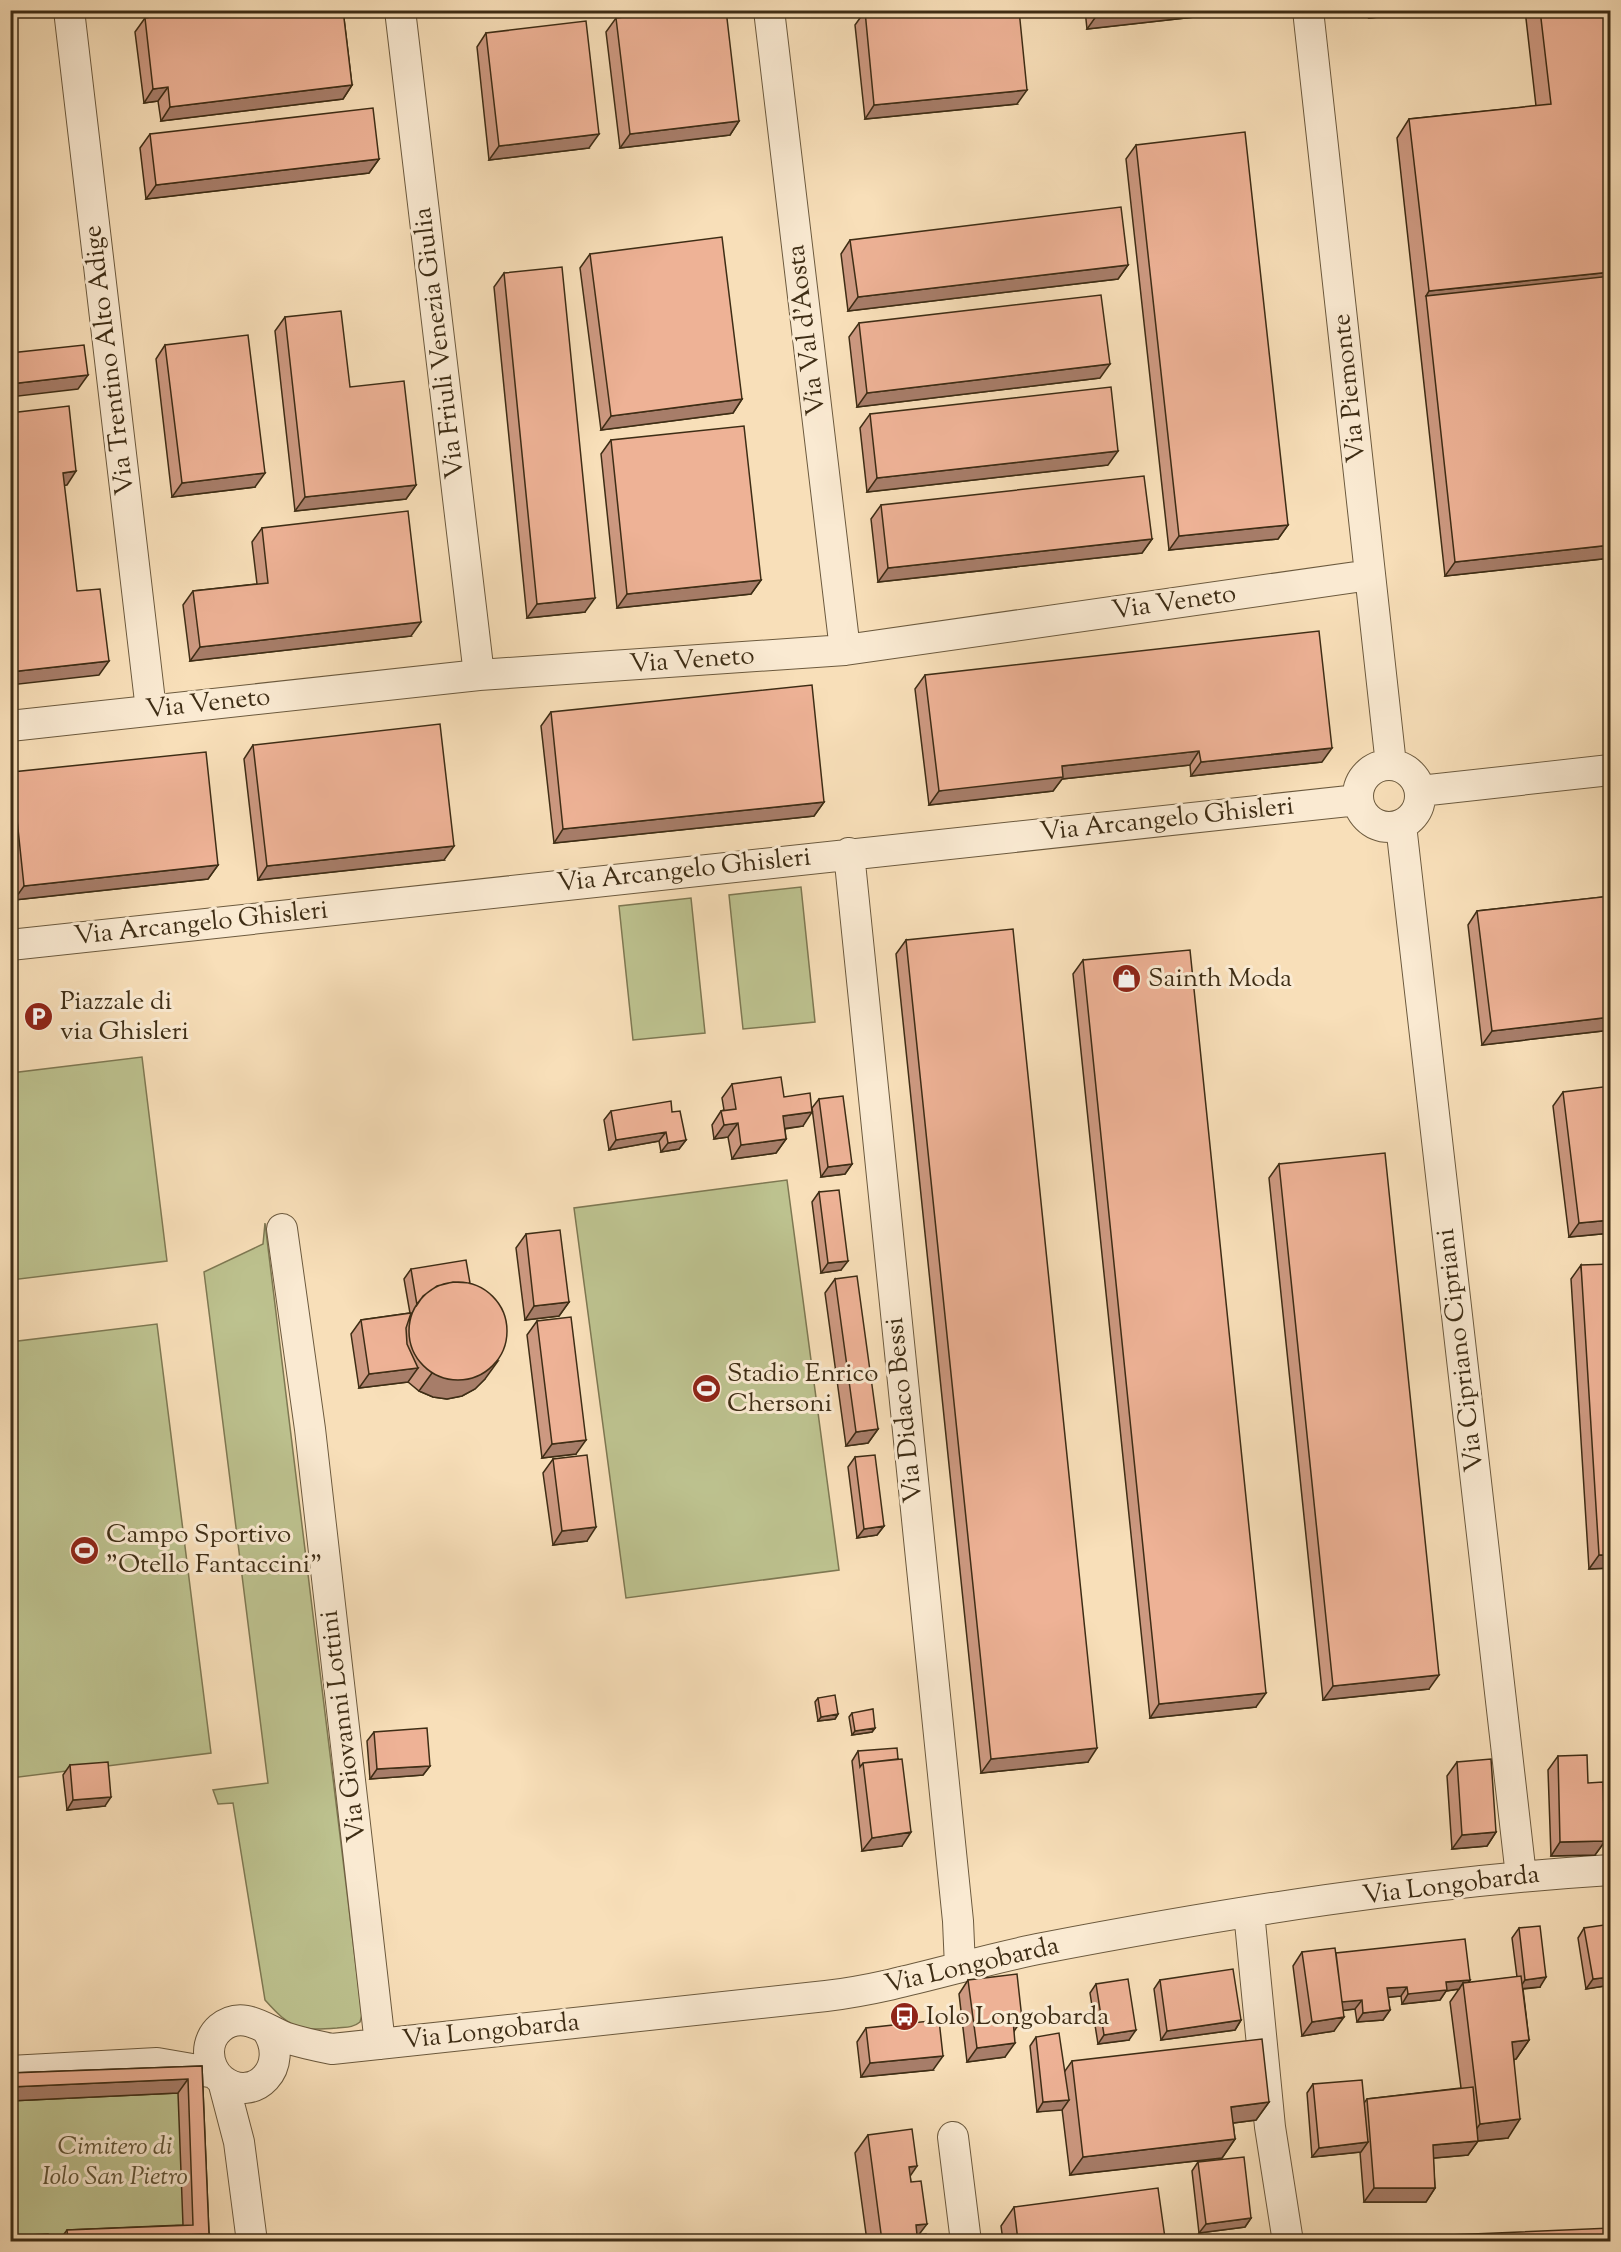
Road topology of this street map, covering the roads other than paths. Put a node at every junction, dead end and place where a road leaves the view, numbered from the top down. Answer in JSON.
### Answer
{"nodes":[{"id":1,"x":69,"y":10,"type":"edge"},
{"id":2,"x":400,"y":10,"type":"edge"},
{"id":3,"x":769,"y":10,"type":"edge"},
{"id":4,"x":1308,"y":10,"type":"edge"},
{"id":5,"x":1370,"y":575,"type":"junction"},
{"id":6,"x":845,"y":650,"type":"junction"},
{"id":7,"x":479,"y":675,"type":"junction"},
{"id":8,"x":151,"y":710,"type":"junction"},
{"id":9,"x":10,"y":726,"type":"edge"},
{"id":10,"x":1391,"y":765,"type":"junction"},
{"id":11,"x":1611,"y":770,"type":"edge"},
{"id":12,"x":1420,"y":791,"type":"junction"},
{"id":13,"x":1358,"y":800,"type":"junction"},
{"id":14,"x":1401,"y":825,"type":"junction"},
{"id":15,"x":849,"y":853,"type":"junction"},
{"id":16,"x":10,"y":945,"type":"edge"},
{"id":17,"x":282,"y":1229,"type":"dead end"},
{"id":18,"x":1611,"y":1870,"type":"edge"},
{"id":19,"x":1521,"y":1876,"type":"junction"},
{"id":20,"x":1249,"y":1912,"type":"junction"},
{"id":21,"x":960,"y":1966,"type":"junction"},
{"id":22,"x":267,"y":2030,"type":"junction"},
{"id":23,"x":210,"y":2042,"type":"junction"},
{"id":24,"x":380,"y":2044,"type":"junction"},
{"id":25,"x":332,"y":2049,"type":"junction"},
{"id":26,"x":157,"y":2063,"type":"junction"},
{"id":27,"x":10,"y":2071,"type":"edge"},
{"id":28,"x":219,"y":2077,"type":"junction"},
{"id":29,"x":267,"y":2077,"type":"junction"},
{"id":30,"x":953,"y":2137,"type":"dead end"},
{"id":31,"x":239,"y":2142,"type":"junction"},
{"id":32,"x":252,"y":2241,"type":"edge"},
{"id":33,"x":966,"y":2241,"type":"edge"},
{"id":34,"x":1288,"y":2241,"type":"edge"}],
"edges":[{"from":1,"to":8,"type":"street","name":"Via Trentino Alto Adige"},
{"from":2,"to":7,"type":"street","name":"Via Friuli Venezia Giulia"},
{"from":3,"to":6,"type":"street","name":"Via Val d'Aosta"},
{"from":4,"to":5,"type":"street","name":"Via Piemonte"},
{"from":5,"to":6,"type":"street","name":"Via Veneto"},
{"from":5,"to":10,"type":"street","name":"Via Piemonte"},
{"from":6,"to":7,"type":"street","name":"Via Veneto"},
{"from":7,"to":8,"type":"street","name":"Via Veneto"},
{"from":8,"to":9,"type":"street","name":"Via Veneto"},
{"from":10,"to":12,"type":"street"},
{"from":10,"to":13,"type":"street"},
{"from":11,"to":12,"type":"street"},
{"from":12,"to":14,"type":"street"},
{"from":13,"to":14,"type":"street"},
{"from":13,"to":15,"type":"street","name":"Via Arcangelo Ghisleri"},
{"from":14,"to":19,"type":"street","name":"Via Cipriano Cipriani"},
{"from":15,"to":16,"type":"street","name":"Via Arcangelo Ghisleri"},
{"from":15,"to":21,"type":"street","name":"Via Didaco Bessi"},
{"from":17,"to":24,"type":"street","name":"Via Giovanni Lottini"},
{"from":18,"to":19,"type":"street","name":"Via Longobarda"},
{"from":19,"to":20,"type":"street","name":"Via Longobarda"},
{"from":20,"to":21,"type":"street","name":"Via Longobarda"},
{"from":20,"to":34,"type":"street"},
{"from":21,"to":24,"type":"street","name":"Via Longobarda"},
{"from":22,"to":23,"type":"street","name":"Via Longobarda"},
{"from":22,"to":25,"type":"street","name":"Via Longobarda"},
{"from":22,"to":29,"type":"street"},
{"from":23,"to":26,"type":"street"},
{"from":23,"to":28,"type":"street"},
{"from":24,"to":25,"type":"street","name":"Via Longobarda"},
{"from":25,"to":29,"type":"street","name":"Via Longobarda"},
{"from":26,"to":27,"type":"street"},
{"from":26,"to":28,"type":"street","name":"Via Longobarda"},
{"from":28,"to":29,"type":"street","name":"Via Longobarda"},
{"from":28,"to":31,"type":"street"},
{"from":29,"to":31,"type":"street"},
{"from":30,"to":33,"type":"street"},
{"from":31,"to":32,"type":"street"}]}
